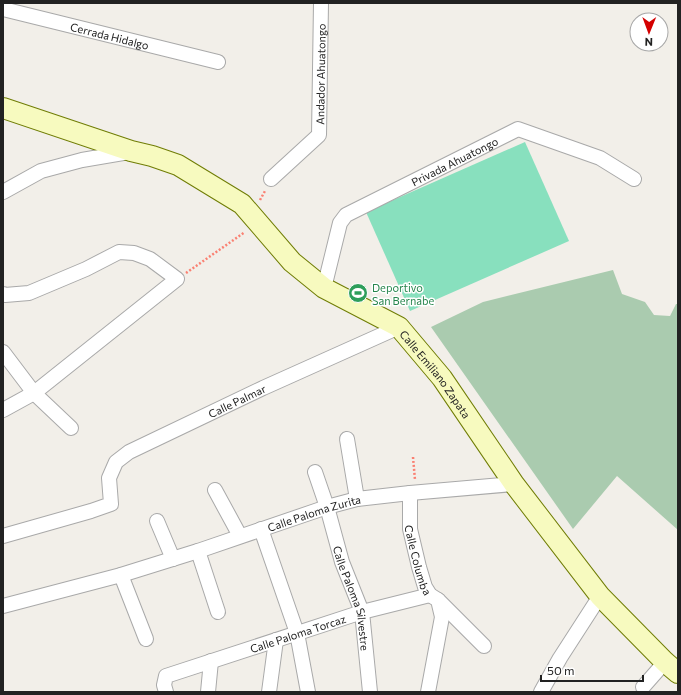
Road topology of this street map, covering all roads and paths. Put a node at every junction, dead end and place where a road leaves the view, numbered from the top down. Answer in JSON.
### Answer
{"nodes":[{"id":1,"x":328,"y":3,"type":"edge"},
{"id":2,"x":3,"y":9,"type":"edge"},
{"id":3,"x":218,"y":62,"type":"dead end"},
{"id":4,"x":3,"y":108,"type":"edge"},
{"id":5,"x":131,"y":151,"type":"junction"},
{"id":6,"x":271,"y":179,"type":"joint"},
{"id":7,"x":634,"y":179,"type":"dead end"},
{"id":8,"x":3,"y":192,"type":"edge"},
{"id":9,"x":255,"y":219,"type":"junction"},
{"id":10,"x":177,"y":279,"type":"junction"},
{"id":11,"x":324,"y":288,"type":"junction"},
{"id":12,"x":3,"y":294,"type":"edge"},
{"id":13,"x":399,"y":327,"type":"junction"},
{"id":14,"x":3,"y":352,"type":"edge"},
{"id":15,"x":34,"y":392,"type":"junction"},
{"id":16,"x":3,"y":410,"type":"edge"},
{"id":17,"x":71,"y":428,"type":"dead end"},
{"id":18,"x":347,"y":439,"type":"dead end"},
{"id":19,"x":413,"y":456,"type":"dead end"},
{"id":20,"x":316,"y":472,"type":"dead end"},
{"id":21,"x":514,"y":484,"type":"junction"},
{"id":22,"x":215,"y":490,"type":"dead end"},
{"id":23,"x":413,"y":493,"type":"junction"},
{"id":24,"x":357,"y":499,"type":"junction"},
{"id":25,"x":327,"y":507,"type":"junction"},
{"id":26,"x":157,"y":520,"type":"dead end"},
{"id":27,"x":261,"y":529,"type":"junction"},
{"id":28,"x":3,"y":536,"type":"edge"},
{"id":29,"x":240,"y":536,"type":"junction"},
{"id":30,"x":198,"y":551,"type":"junction"},
{"id":31,"x":173,"y":559,"type":"junction"},
{"id":32,"x":121,"y":575,"type":"junction"},
{"id":33,"x":600,"y":596,"type":"junction"},
{"id":34,"x":434,"y":598,"type":"junction"},
{"id":35,"x":3,"y":606,"type":"edge"},
{"id":36,"x":218,"y":612,"type":"dead end"},
{"id":37,"x":362,"y":612,"type":"junction"},
{"id":38,"x":297,"y":633,"type":"junction"},
{"id":39,"x":146,"y":639,"type":"dead end"},
{"id":40,"x":276,"y":640,"type":"junction"},
{"id":41,"x":484,"y":646,"type":"dead end"},
{"id":42,"x":211,"y":662,"type":"junction"},
{"id":43,"x":671,"y":668,"type":"edge"},
{"id":44,"x":643,"y":687,"type":"dead end"},
{"id":45,"x":166,"y":692,"type":"edge"},
{"id":46,"x":208,"y":692,"type":"edge"},
{"id":47,"x":269,"y":692,"type":"edge"},
{"id":48,"x":308,"y":692,"type":"edge"},
{"id":49,"x":370,"y":692,"type":"edge"},
{"id":50,"x":428,"y":692,"type":"edge"},
{"id":51,"x":541,"y":692,"type":"edge"}],
"edges":[{"from":1,"to":6,"type":"street","name":"Andador Ahuatongo"},
{"from":2,"to":3,"type":"street","name":"Cerrada Hidalgo"},
{"from":4,"to":5,"type":"street","name":"Calle Emiliano Zapata"},
{"from":5,"to":8,"type":"street"},
{"from":5,"to":9,"type":"street","name":"Calle Emiliano Zapata"},
{"from":6,"to":9,"type":"path"},
{"from":7,"to":11,"type":"street","name":"Privada Ahuatongo"},
{"from":9,"to":10,"type":"path"},
{"from":9,"to":11,"type":"street","name":"Calle Emiliano Zapata"},
{"from":10,"to":12,"type":"street"},
{"from":10,"to":15,"type":"street"},
{"from":11,"to":13,"type":"street","name":"Calle Emiliano Zapata"},
{"from":13,"to":21,"type":"street","name":"Calle Emiliano Zapata"},
{"from":13,"to":28,"type":"street","name":"Calle Palmar"},
{"from":14,"to":15,"type":"street"},
{"from":15,"to":16,"type":"street"},
{"from":15,"to":17,"type":"street"},
{"from":18,"to":24,"type":"street"},
{"from":19,"to":23,"type":"path"},
{"from":20,"to":25,"type":"street","name":"Calle Paloma Silvestre"},
{"from":21,"to":23,"type":"street","name":"Calle Paloma Zurita"},
{"from":21,"to":33,"type":"street","name":"Calle Emiliano Zapata"},
{"from":22,"to":29,"type":"street"},
{"from":23,"to":24,"type":"street","name":"Calle Paloma Zurita"},
{"from":23,"to":34,"type":"street","name":"Calle Columba"},
{"from":24,"to":25,"type":"street","name":"Calle Paloma Zurita"},
{"from":25,"to":27,"type":"street","name":"Calle Paloma Zurita"},
{"from":25,"to":37,"type":"street","name":"Calle Paloma Silvestre"},
{"from":26,"to":31,"type":"street"},
{"from":27,"to":29,"type":"street","name":"Calle Paloma Zurita"},
{"from":27,"to":38,"type":"street"},
{"from":29,"to":30,"type":"street","name":"Calle Paloma Zurita"},
{"from":30,"to":31,"type":"street","name":"Calle Paloma Zurita"},
{"from":30,"to":36,"type":"street"},
{"from":31,"to":32,"type":"street","name":"Calle Paloma Zurita"},
{"from":32,"to":35,"type":"street","name":"Calle Paloma Zurita"},
{"from":32,"to":39,"type":"street"},
{"from":33,"to":43,"type":"street","name":"Calle Emiliano Zapata"},
{"from":33,"to":51,"type":"street"},
{"from":34,"to":37,"type":"street","name":"Calle Paloma Torcaz"},
{"from":34,"to":41,"type":"street"},
{"from":34,"to":50,"type":"street","name":"Calle Columba"},
{"from":37,"to":38,"type":"street","name":"Calle Paloma Torcaz"},
{"from":37,"to":49,"type":"street","name":"Calle Paloma Silvestre"},
{"from":38,"to":40,"type":"street","name":"Calle Paloma Torcaz"},
{"from":38,"to":48,"type":"street"},
{"from":40,"to":42,"type":"street","name":"Calle Paloma Torcaz"},
{"from":40,"to":47,"type":"street"},
{"from":42,"to":45,"type":"street","name":"Calle Paloma Torcaz"},
{"from":42,"to":46,"type":"street"},
{"from":43,"to":44,"type":"street"}]}
